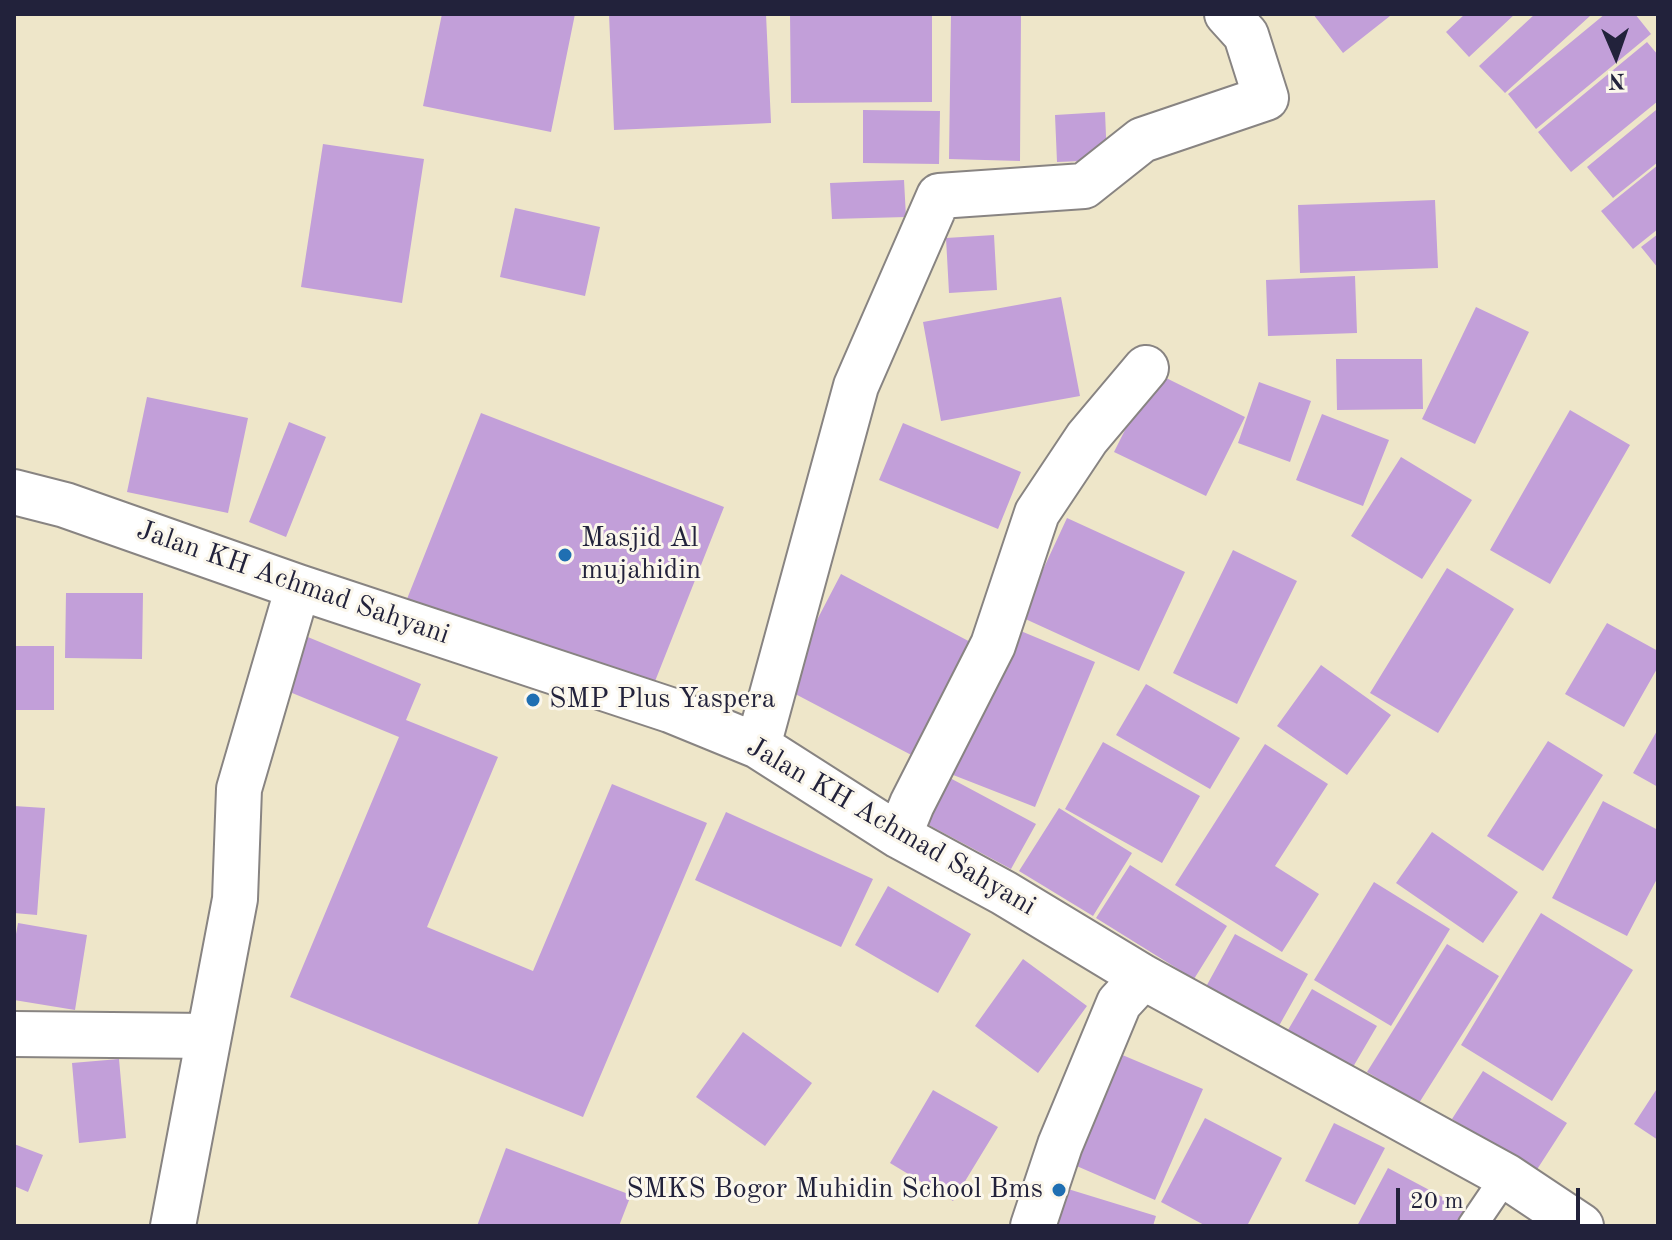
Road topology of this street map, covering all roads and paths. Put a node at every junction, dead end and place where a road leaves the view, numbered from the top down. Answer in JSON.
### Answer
{"nodes":[{"id":1,"x":1227,"y":14,"type":"edge"},
{"id":2,"x":1146,"y":368,"type":"dead end"},
{"id":3,"x":14,"y":492,"type":"edge"},
{"id":4,"x":298,"y":587,"type":"junction"},
{"id":5,"x":758,"y":746,"type":"junction"},
{"id":6,"x":899,"y":836,"type":"junction"},
{"id":7,"x":1143,"y":977,"type":"junction"},
{"id":8,"x":14,"y":1034,"type":"edge"},
{"id":9,"x":209,"y":1036,"type":"junction"},
{"id":10,"x":1506,"y":1176,"type":"junction"},
{"id":11,"x":173,"y":1226,"type":"edge"},
{"id":12,"x":1033,"y":1226,"type":"edge"},
{"id":13,"x":1472,"y":1226,"type":"edge"},
{"id":14,"x":1581,"y":1226,"type":"edge"}],
"edges":[{"from":1,"to":5,"type":"street"},
{"from":2,"to":6,"type":"street"},
{"from":3,"to":4,"type":"street","name":"Jalan KH Achmad Sahyani"},
{"from":4,"to":5,"type":"street","name":"Jalan KH Achmad Sahyani"},
{"from":4,"to":9,"type":"street"},
{"from":5,"to":6,"type":"street","name":"Jalan KH Achmad Sahyani"},
{"from":6,"to":7,"type":"street","name":"Jalan KH Achmad Sahyani"},
{"from":7,"to":10,"type":"street","name":"Jalan KH Achmad Sahyani"},
{"from":7,"to":12,"type":"street"},
{"from":8,"to":9,"type":"street"},
{"from":9,"to":11,"type":"street"},
{"from":10,"to":13,"type":"lane"},
{"from":10,"to":14,"type":"street","name":"Jalan KH Achmad Sahyani"}]}
